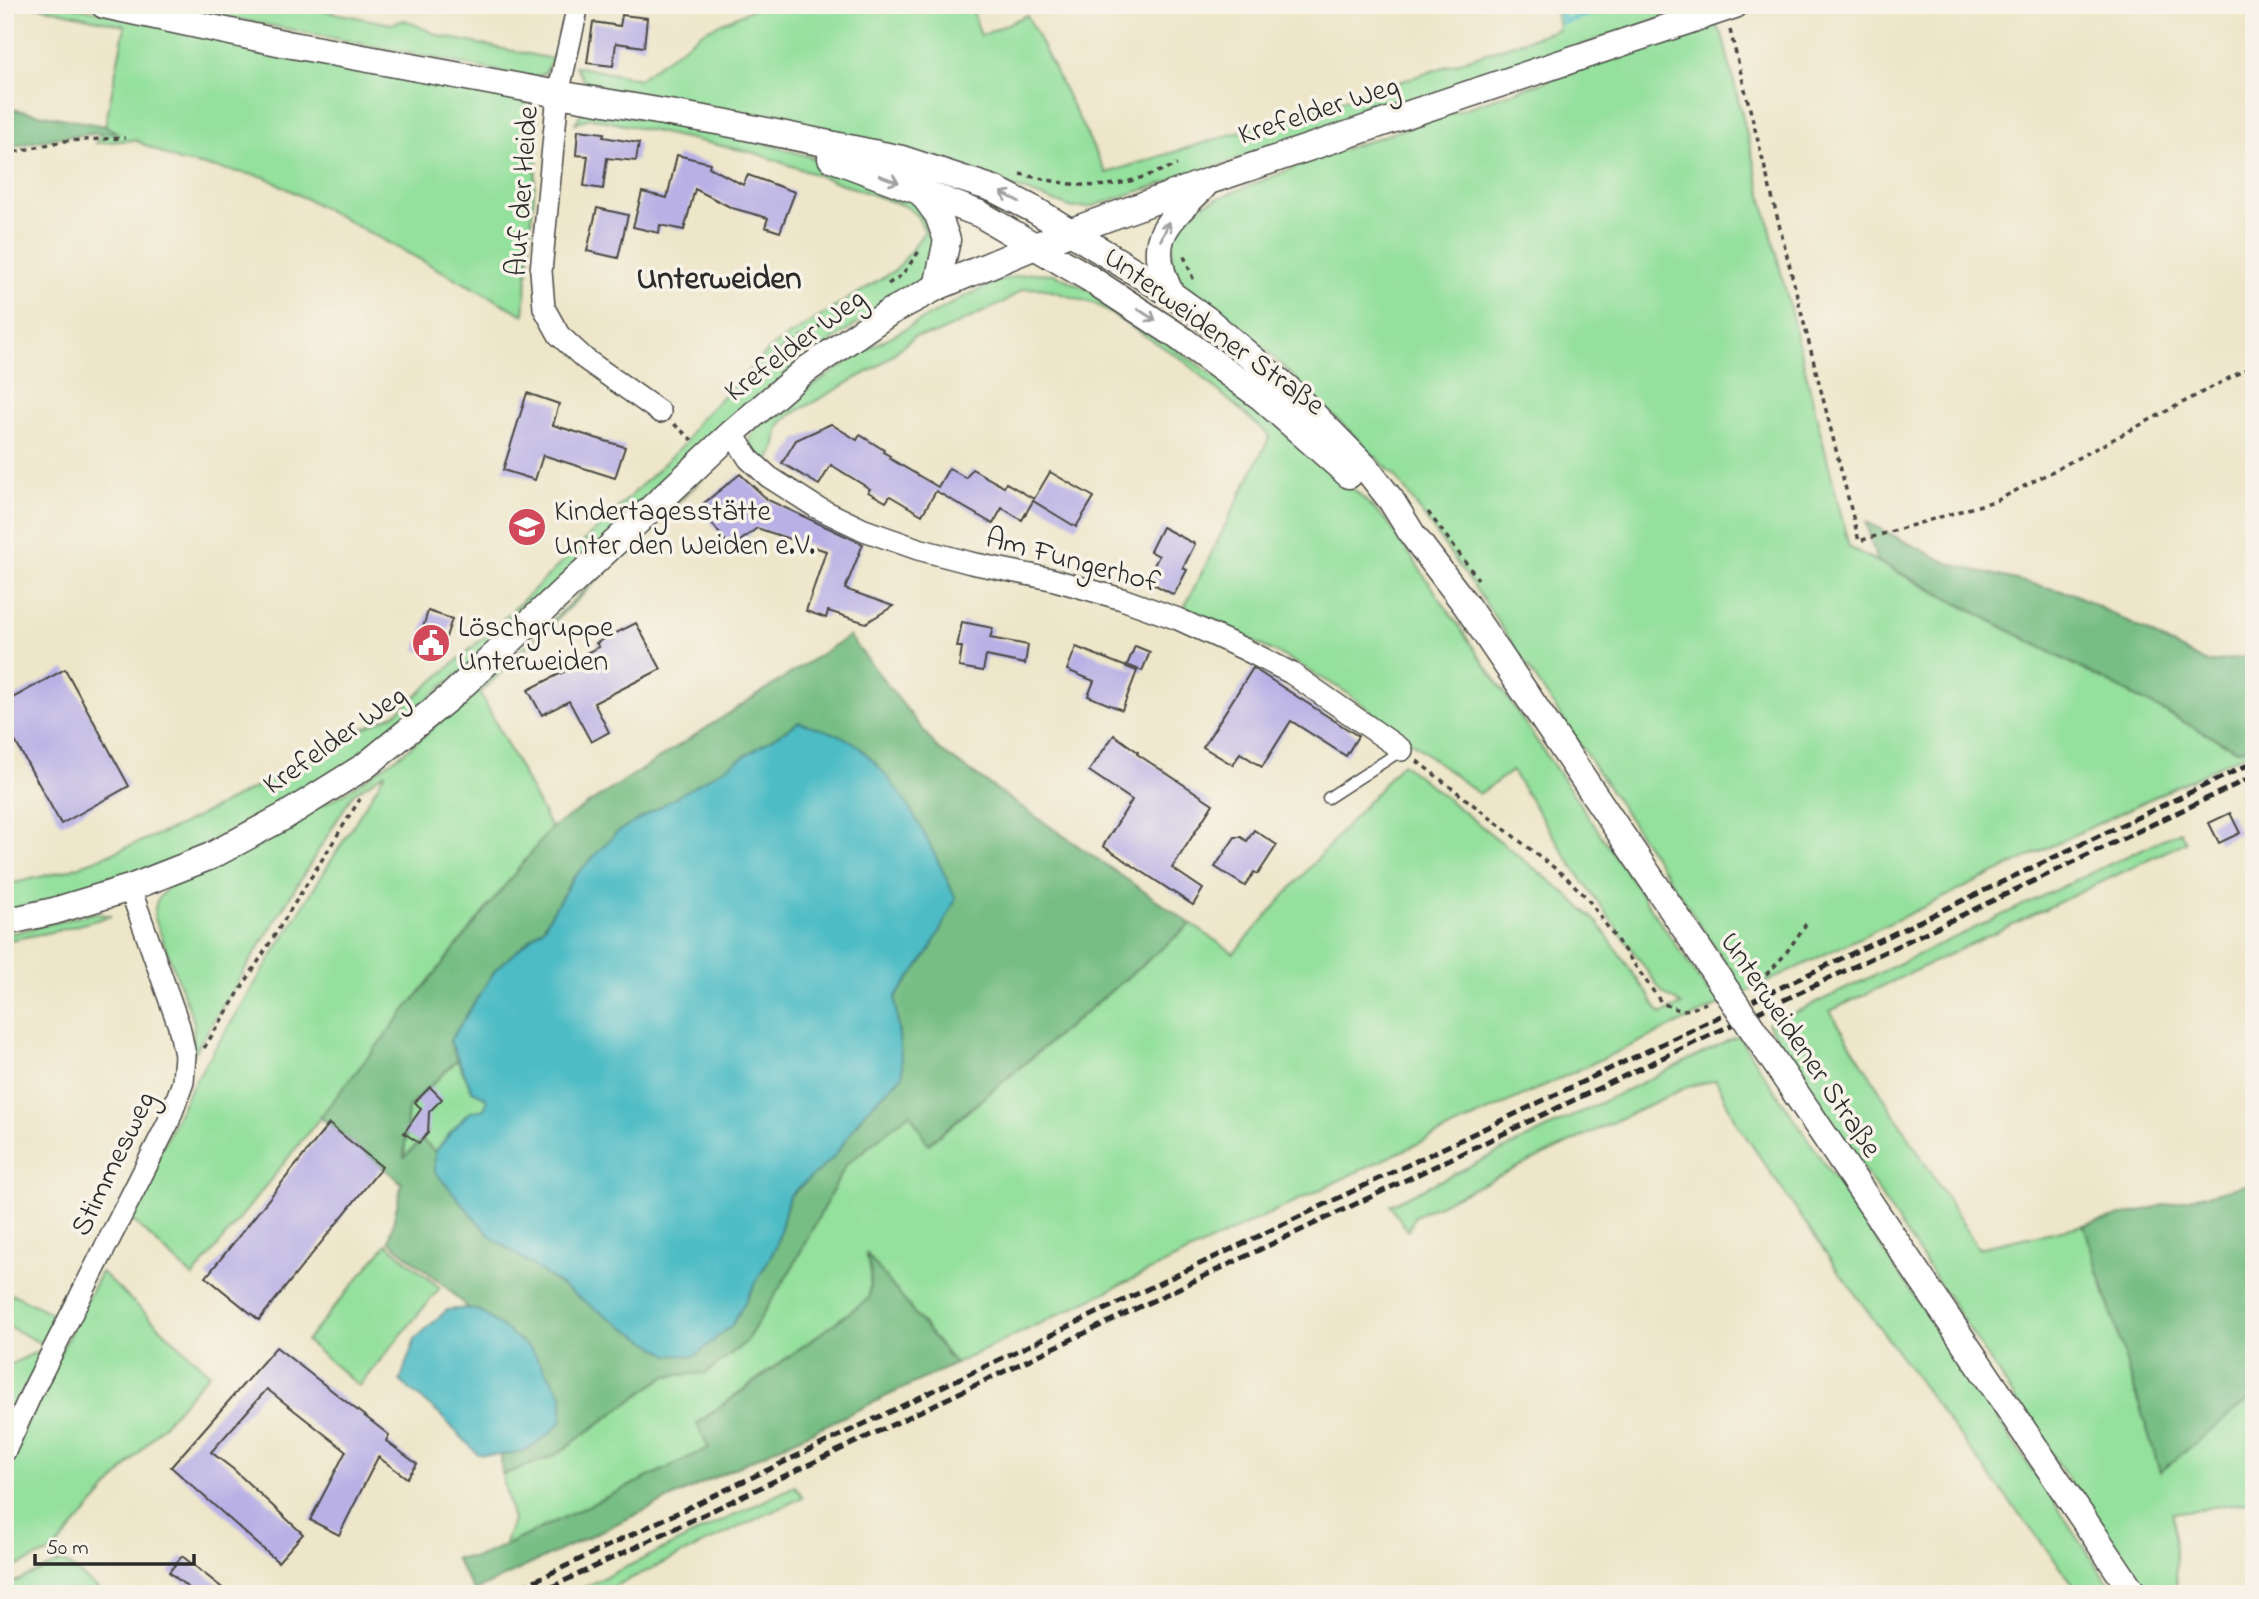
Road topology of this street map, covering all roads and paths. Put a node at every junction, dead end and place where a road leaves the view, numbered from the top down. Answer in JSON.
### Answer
{"nodes":[{"id":1,"x":104,"y":5,"type":"edge"},
{"id":2,"x":578,"y":5,"type":"edge"},
{"id":3,"x":1728,"y":6,"type":"edge"},
{"id":4,"x":558,"y":94,"type":"junction"},
{"id":5,"x":722,"y":121,"type":"junction"},
{"id":6,"x":125,"y":138,"type":"dead end"},
{"id":7,"x":5,"y":154,"type":"edge"},
{"id":8,"x":1177,"y":165,"type":"dead end"},
{"id":9,"x":1011,"y":172,"type":"dead end"},
{"id":10,"x":1209,"y":181,"type":"junction"},
{"id":11,"x":921,"y":192,"type":"junction"},
{"id":12,"x":1069,"y":232,"type":"junction"},
{"id":13,"x":1035,"y":246,"type":"junction"},
{"id":14,"x":937,"y":287,"type":"junction"},
{"id":15,"x":1171,"y":294,"type":"junction"},
{"id":16,"x":2254,"y":365,"type":"edge"},
{"id":17,"x":660,"y":412,"type":"dead end"},
{"id":18,"x":732,"y":433,"type":"junction"},
{"id":19,"x":1412,"y":534,"type":"junction"},
{"id":20,"x":1402,"y":750,"type":"junction"},
{"id":21,"x":365,"y":766,"type":"junction"},
{"id":22,"x":1328,"y":798,"type":"dead end"},
{"id":23,"x":130,"y":888,"type":"junction"},
{"id":24,"x":5,"y":922,"type":"edge"},
{"id":25,"x":1806,"y":923,"type":"dead end"},
{"id":26,"x":1741,"y":988,"type":"dead end"},
{"id":27,"x":1715,"y":999,"type":"dead end"},
{"id":28,"x":204,"y":1048,"type":"dead end"},
{"id":29,"x":5,"y":1451,"type":"edge"},
{"id":30,"x":2134,"y":1594,"type":"edge"}],
"edges":[{"from":1,"to":4,"type":"street","name":"Unterweidener Straße"},
{"from":2,"to":4,"type":"street","name":"Auf der Heide"},
{"from":3,"to":10,"type":"street","name":"Krefelder Weg"},
{"from":3,"to":16,"type":"path"},
{"from":4,"to":5,"type":"street","name":"Unterweidener Straße"},
{"from":4,"to":17,"type":"street","name":"Auf der Heide"},
{"from":5,"to":11,"type":"street","name":"Unterweidener Straße","one_way":true},
{"from":12,"to":5,"type":"street","name":"Unterweidener Straße","one_way":true},
{"from":6,"to":7,"type":"path"},
{"from":8,"to":9,"type":"path"},
{"from":10,"to":12,"type":"street","name":"Krefelder Weg"},
{"from":15,"to":10,"type":"street","name":"Unterweidener Straße","one_way":true},
{"from":11,"to":13,"type":"street","name":"Unterweidener Straße"},
{"from":11,"to":14,"type":"street"},
{"from":12,"to":13,"type":"street","name":"Krefelder Weg"},
{"from":12,"to":15,"type":"street","name":"Unterweidener Straße"},
{"from":13,"to":14,"type":"street","name":"Krefelder Weg"},
{"from":13,"to":19,"type":"street","name":"Unterweidener Straße","one_way":true},
{"from":14,"to":18,"type":"street","name":"Krefelder Weg"},
{"from":15,"to":19,"type":"street","name":"Unterweidener Straße"},
{"from":18,"to":20,"type":"street","name":"Am Fungerhof"},
{"from":18,"to":21,"type":"street","name":"Krefelder Weg"},
{"from":19,"to":30,"type":"street","name":"Unterweidener Straße","bridge":true},
{"from":20,"to":22,"type":"lane"},
{"from":20,"to":27,"type":"path"},
{"from":21,"to":23,"type":"street","name":"Krefelder Weg"},
{"from":21,"to":28,"type":"path"},
{"from":23,"to":24,"type":"street","name":"Krefelder Weg"},
{"from":23,"to":29,"type":"street","name":"Stimmesweg"},
{"from":25,"to":26,"type":"path"}]}
